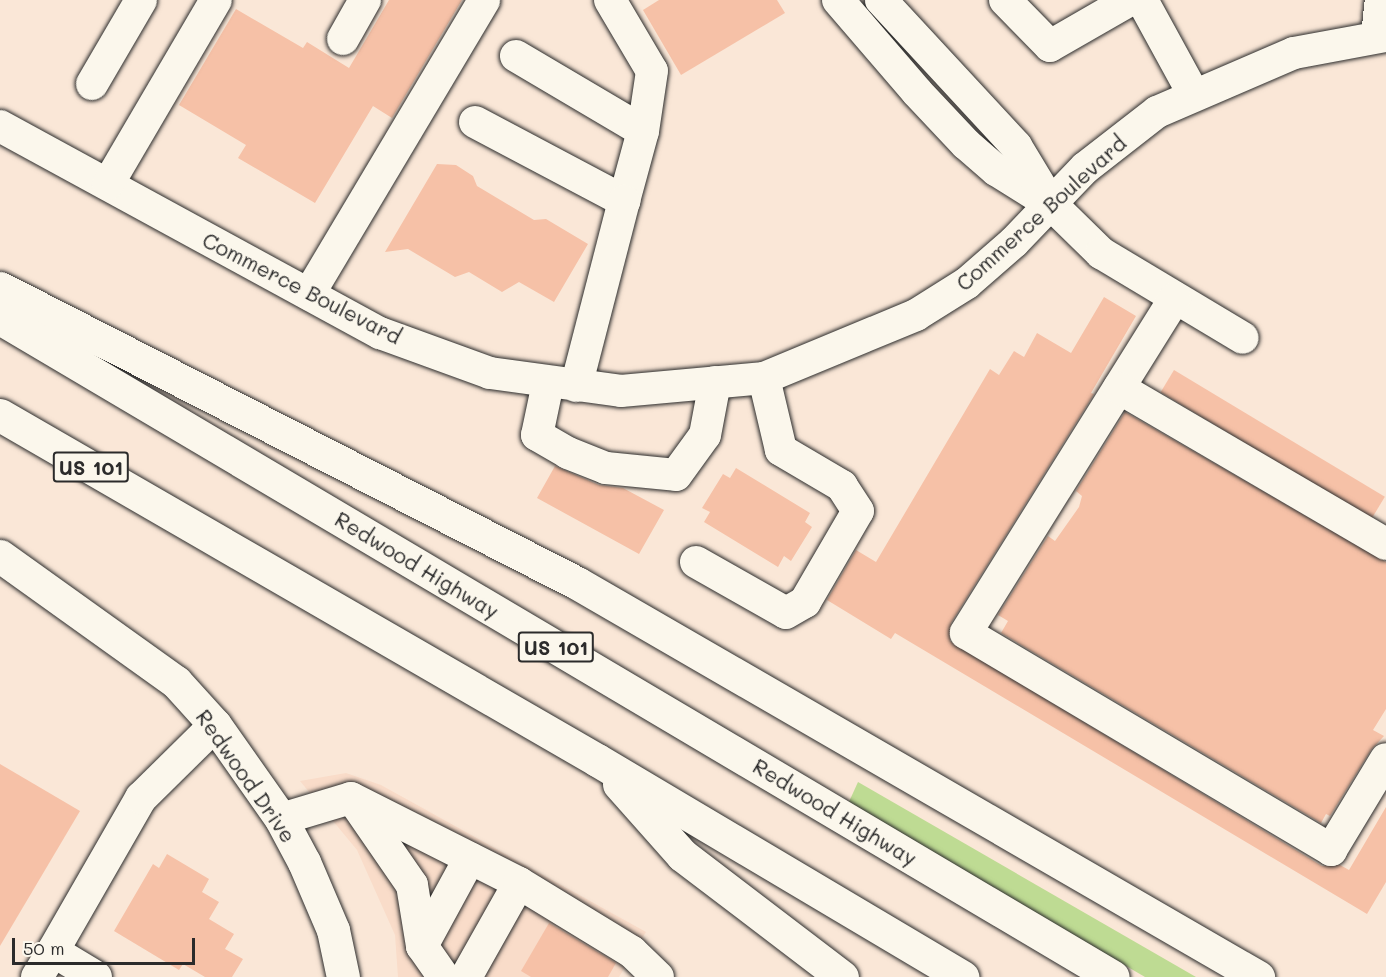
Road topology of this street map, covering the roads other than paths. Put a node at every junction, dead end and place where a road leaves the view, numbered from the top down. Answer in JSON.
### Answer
{"nodes":[{"id":1,"x":141,"y":0,"type":"edge"},
{"id":2,"x":216,"y":0,"type":"edge"},
{"id":3,"x":366,"y":0,"type":"edge"},
{"id":4,"x":484,"y":0,"type":"edge"},
{"id":5,"x":610,"y":0,"type":"edge"},
{"id":6,"x":838,"y":0,"type":"edge"},
{"id":7,"x":881,"y":0,"type":"edge"},
{"id":8,"x":1005,"y":0,"type":"edge"},
{"id":9,"x":1130,"y":0,"type":"edge"},
{"id":10,"x":1142,"y":0,"type":"edge"},
{"id":11,"x":1381,"y":0,"type":"edge"},
{"id":12,"x":1382,"y":36,"type":"edge"},
{"id":13,"x":343,"y":39,"type":"dead end"},
{"id":14,"x":516,"y":56,"type":"dead end"},
{"id":15,"x":92,"y":84,"type":"dead end"},
{"id":16,"x":1194,"y":95,"type":"junction"},
{"id":17,"x":475,"y":123,"type":"dead end"},
{"id":18,"x":0,"y":126,"type":"edge"},
{"id":19,"x":643,"y":131,"type":"junction"},
{"id":20,"x":108,"y":184,"type":"junction"},
{"id":21,"x":624,"y":201,"type":"junction"},
{"id":22,"x":1052,"y":205,"type":"junction"},
{"id":23,"x":0,"y":288,"type":"edge"},
{"id":24,"x":309,"y":294,"type":"junction"},
{"id":25,"x":1175,"y":298,"type":"junction"},
{"id":26,"x":0,"y":318,"type":"edge"},
{"id":27,"x":1244,"y":338,"type":"dead end"},
{"id":28,"x":764,"y":378,"type":"junction"},
{"id":29,"x":715,"y":382,"type":"junction"},
{"id":30,"x":562,"y":384,"type":"junction"},
{"id":31,"x":1119,"y":388,"type":"junction"},
{"id":32,"x":0,"y":415,"type":"edge"},
{"id":33,"x":1386,"y":544,"type":"edge"},
{"id":34,"x":0,"y":556,"type":"edge"},
{"id":35,"x":696,"y":562,"type":"dead end"},
{"id":36,"x":215,"y":725,"type":"junction"},
{"id":37,"x":1386,"y":759,"type":"edge"},
{"id":38,"x":597,"y":760,"type":"junction"},
{"id":39,"x":351,"y":798,"type":"junction"},
{"id":40,"x":281,"y":819,"type":"junction"},
{"id":41,"x":470,"y":858,"type":"junction"},
{"id":42,"x":519,"y":883,"type":"junction"},
{"id":43,"x":422,"y":946,"type":"junction"},
{"id":44,"x":45,"y":964,"type":"edge"},
{"id":45,"x":646,"y":973,"type":"edge"},
{"id":46,"x":96,"y":977,"type":"edge"},
{"id":47,"x":343,"y":977,"type":"edge"},
{"id":48,"x":444,"y":977,"type":"edge"},
{"id":49,"x":466,"y":977,"type":"edge"},
{"id":50,"x":842,"y":977,"type":"edge"},
{"id":51,"x":963,"y":977,"type":"edge"},
{"id":52,"x":1113,"y":977,"type":"edge"},
{"id":53,"x":1258,"y":977,"type":"edge"}],
"edges":[{"from":1,"to":15,"type":"street"},
{"from":2,"to":20,"type":"street"},
{"from":3,"to":13,"type":"street"},
{"from":4,"to":24,"type":"street"},
{"from":5,"to":19,"type":"street"},
{"from":6,"to":22,"type":"street"},
{"from":7,"to":22,"type":"street"},
{"from":8,"to":9,"type":"street"},
{"from":10,"to":16,"type":"street"},
{"from":11,"to":12,"type":"street"},
{"from":12,"to":16,"type":"street","name":"Commerce Boulevard"},
{"from":14,"to":19,"type":"street"},
{"from":16,"to":22,"type":"street","name":"Commerce Boulevard"},
{"from":17,"to":21,"type":"street"},
{"from":18,"to":20,"type":"street","name":"Commerce Boulevard"},
{"from":19,"to":21,"type":"street"},
{"from":20,"to":24,"type":"street","name":"Commerce Boulevard"},
{"from":21,"to":30,"type":"street"},
{"from":22,"to":25,"type":"street"},
{"from":22,"to":28,"type":"street","name":"Commerce Boulevard"},
{"from":23,"to":53,"type":"main road"},
{"from":24,"to":30,"type":"street","name":"Commerce Boulevard"},
{"from":25,"to":27,"type":"street"},
{"from":25,"to":31,"type":"street"},
{"from":26,"to":52,"type":"main road","name":"Redwood Highway","number":"US 101"},
{"from":28,"to":29,"type":"street","name":"Commerce Boulevard"},
{"from":28,"to":35,"type":"street"},
{"from":29,"to":30,"type":"street","name":"Commerce Boulevard"},
{"from":29,"to":30,"type":"street"},
{"from":31,"to":33,"type":"street"},
{"from":31,"to":37,"type":"street"},
{"from":32,"to":38,"type":"main road","number":"US 101"},
{"from":34,"to":36,"type":"main road","name":"Redwood Drive"},
{"from":36,"to":40,"type":"main road","name":"Redwood Drive"},
{"from":36,"to":44,"type":"street"},
{"from":38,"to":50,"type":"main road"},
{"from":38,"to":51,"type":"main road","number":"US 101"},
{"from":39,"to":40,"type":"street"},
{"from":39,"to":41,"type":"street"},
{"from":39,"to":43,"type":"street"},
{"from":40,"to":47,"type":"main road","name":"Redwood Drive"},
{"from":41,"to":42,"type":"street"},
{"from":41,"to":43,"type":"street"},
{"from":42,"to":45,"type":"street"},
{"from":42,"to":49,"type":"street"},
{"from":43,"to":48,"type":"street"},
{"from":44,"to":46,"type":"street"}]}
